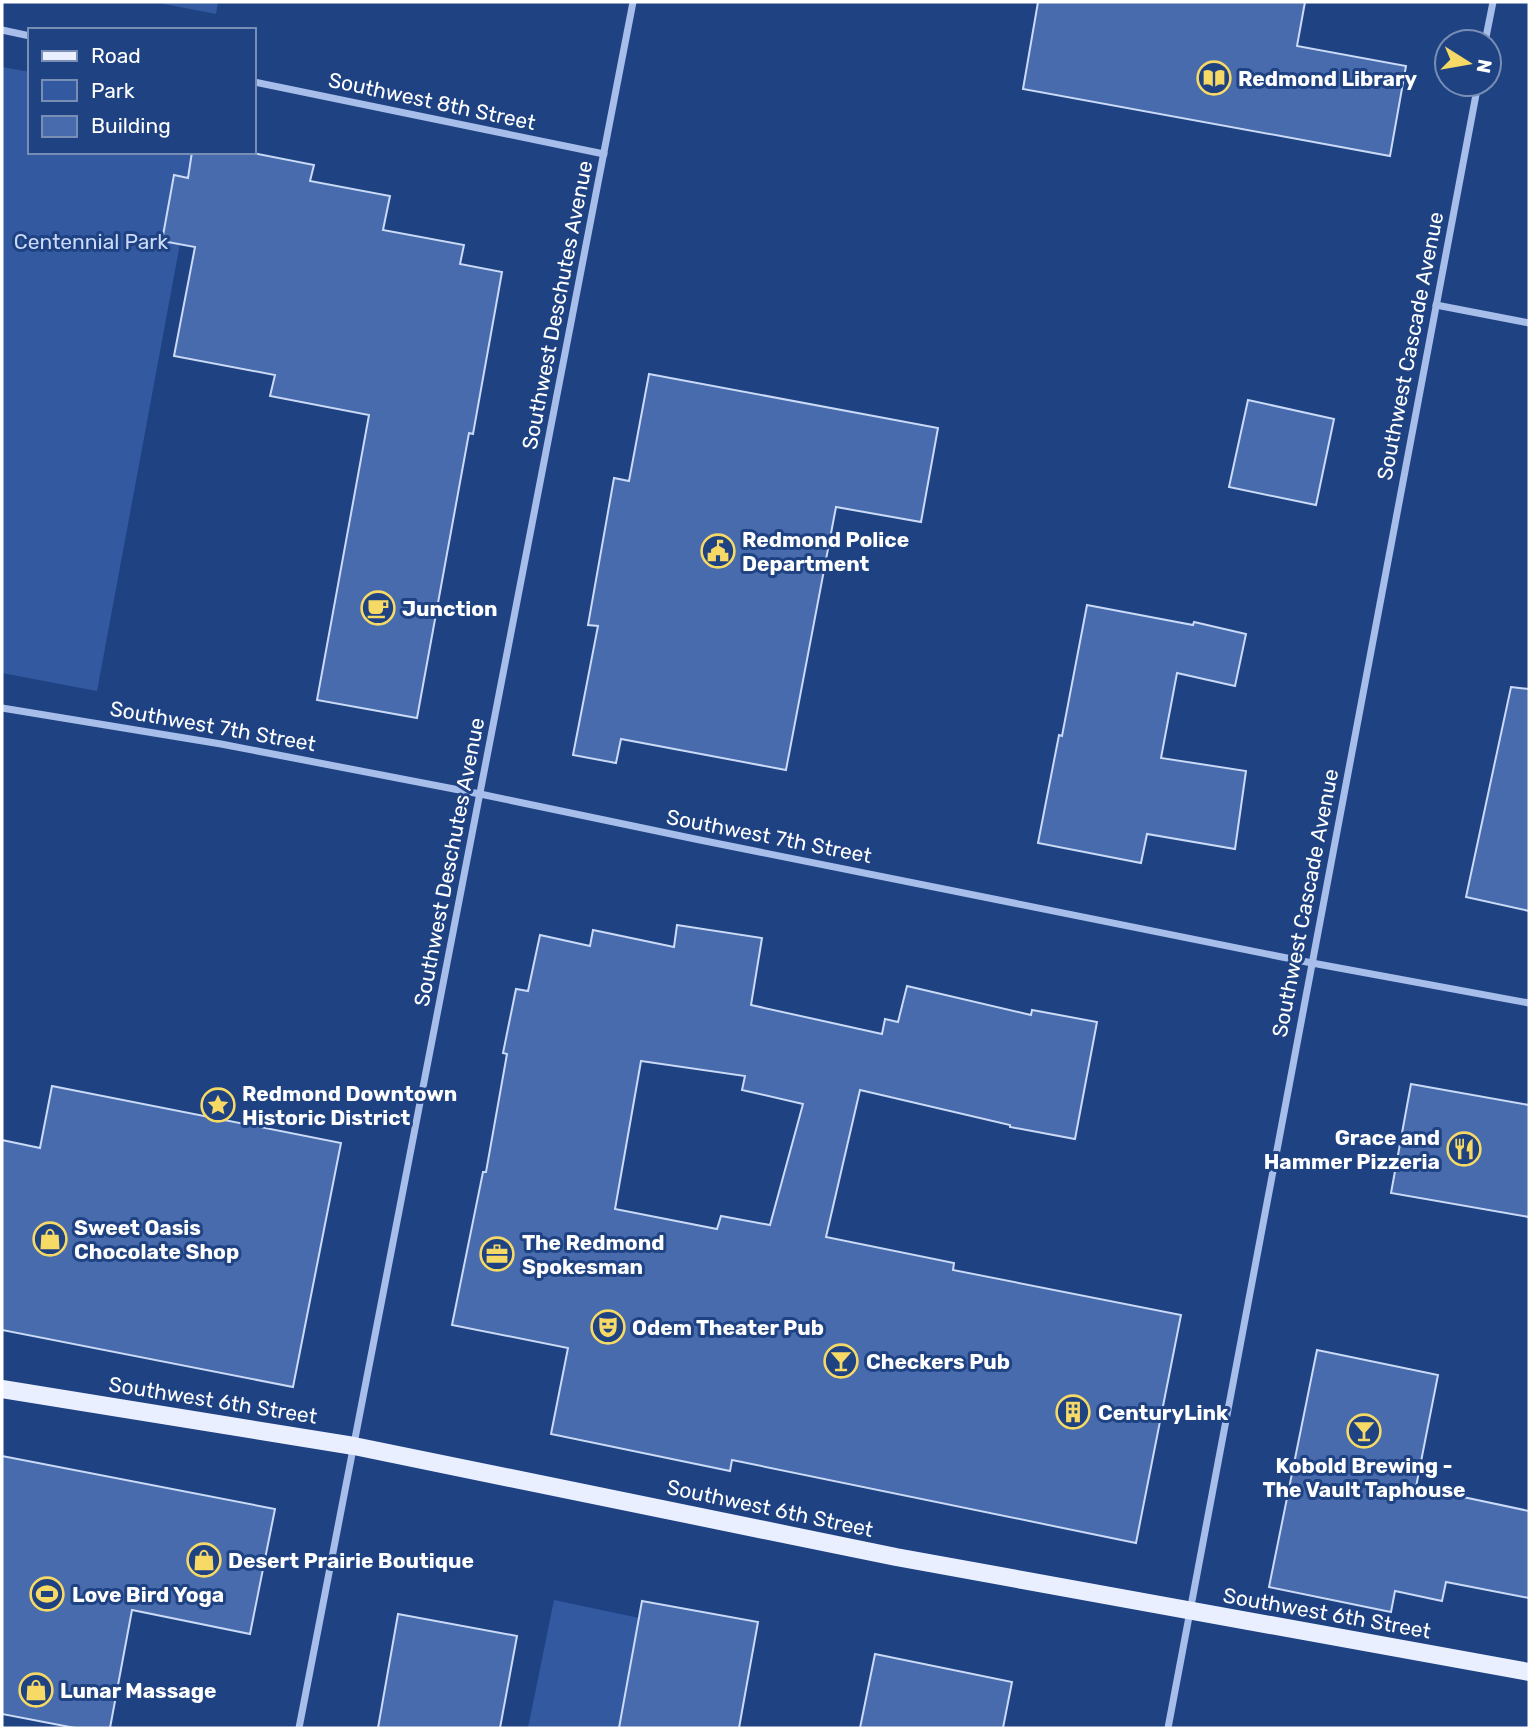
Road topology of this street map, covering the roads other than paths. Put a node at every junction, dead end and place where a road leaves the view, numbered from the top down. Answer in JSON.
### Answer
{"nodes":[{"id":1,"x":634,"y":2,"type":"edge"},
{"id":2,"x":1493,"y":2,"type":"edge"},
{"id":3,"x":1488,"y":28,"type":"edge"},
{"id":4,"x":2,"y":30,"type":"edge"},
{"id":5,"x":28,"y":36,"type":"edge"},
{"id":6,"x":256,"y":82,"type":"edge"},
{"id":7,"x":1475,"y":98,"type":"edge"},
{"id":8,"x":604,"y":154,"type":"junction"},
{"id":9,"x":1436,"y":305,"type":"junction"},
{"id":10,"x":1529,"y":323,"type":"edge"},
{"id":11,"x":2,"y":708,"type":"edge"},
{"id":12,"x":480,"y":794,"type":"junction"},
{"id":13,"x":1312,"y":963,"type":"junction"},
{"id":14,"x":1529,"y":1003,"type":"edge"},
{"id":15,"x":2,"y":1389,"type":"edge"},
{"id":16,"x":354,"y":1446,"type":"junction"},
{"id":17,"x":1190,"y":1611,"type":"junction"},
{"id":18,"x":1529,"y":1672,"type":"edge"},
{"id":19,"x":299,"y":1728,"type":"edge"},
{"id":20,"x":1167,"y":1728,"type":"edge"}],
"edges":[{"from":1,"to":8,"type":"street","name":"Southwest Deschutes Avenue"},
{"from":2,"to":3,"type":"street"},
{"from":4,"to":5,"type":"street"},
{"from":6,"to":8,"type":"street","name":"Southwest 8th Street"},
{"from":7,"to":9,"type":"street","name":"Southwest Cascade Avenue"},
{"from":8,"to":12,"type":"street","name":"Southwest Deschutes Avenue"},
{"from":9,"to":10,"type":"street"},
{"from":9,"to":13,"type":"street","name":"Southwest Cascade Avenue"},
{"from":11,"to":12,"type":"street","name":"Southwest 7th Street"},
{"from":12,"to":13,"type":"street","name":"Southwest 7th Street"},
{"from":12,"to":16,"type":"street","name":"Southwest Deschutes Avenue"},
{"from":13,"to":14,"type":"street","name":"Southwest 7th Street"},
{"from":13,"to":17,"type":"street","name":"Southwest Cascade Avenue"},
{"from":15,"to":16,"type":"main road","name":"Southwest 6th Street"},
{"from":16,"to":17,"type":"main road","name":"Southwest 6th Street"},
{"from":16,"to":19,"type":"street","name":"Southwest Deschutes Avenue"},
{"from":17,"to":18,"type":"main road","name":"Southwest 6th Street"},
{"from":17,"to":20,"type":"street","name":"Southwest Cascade Avenue"}]}
